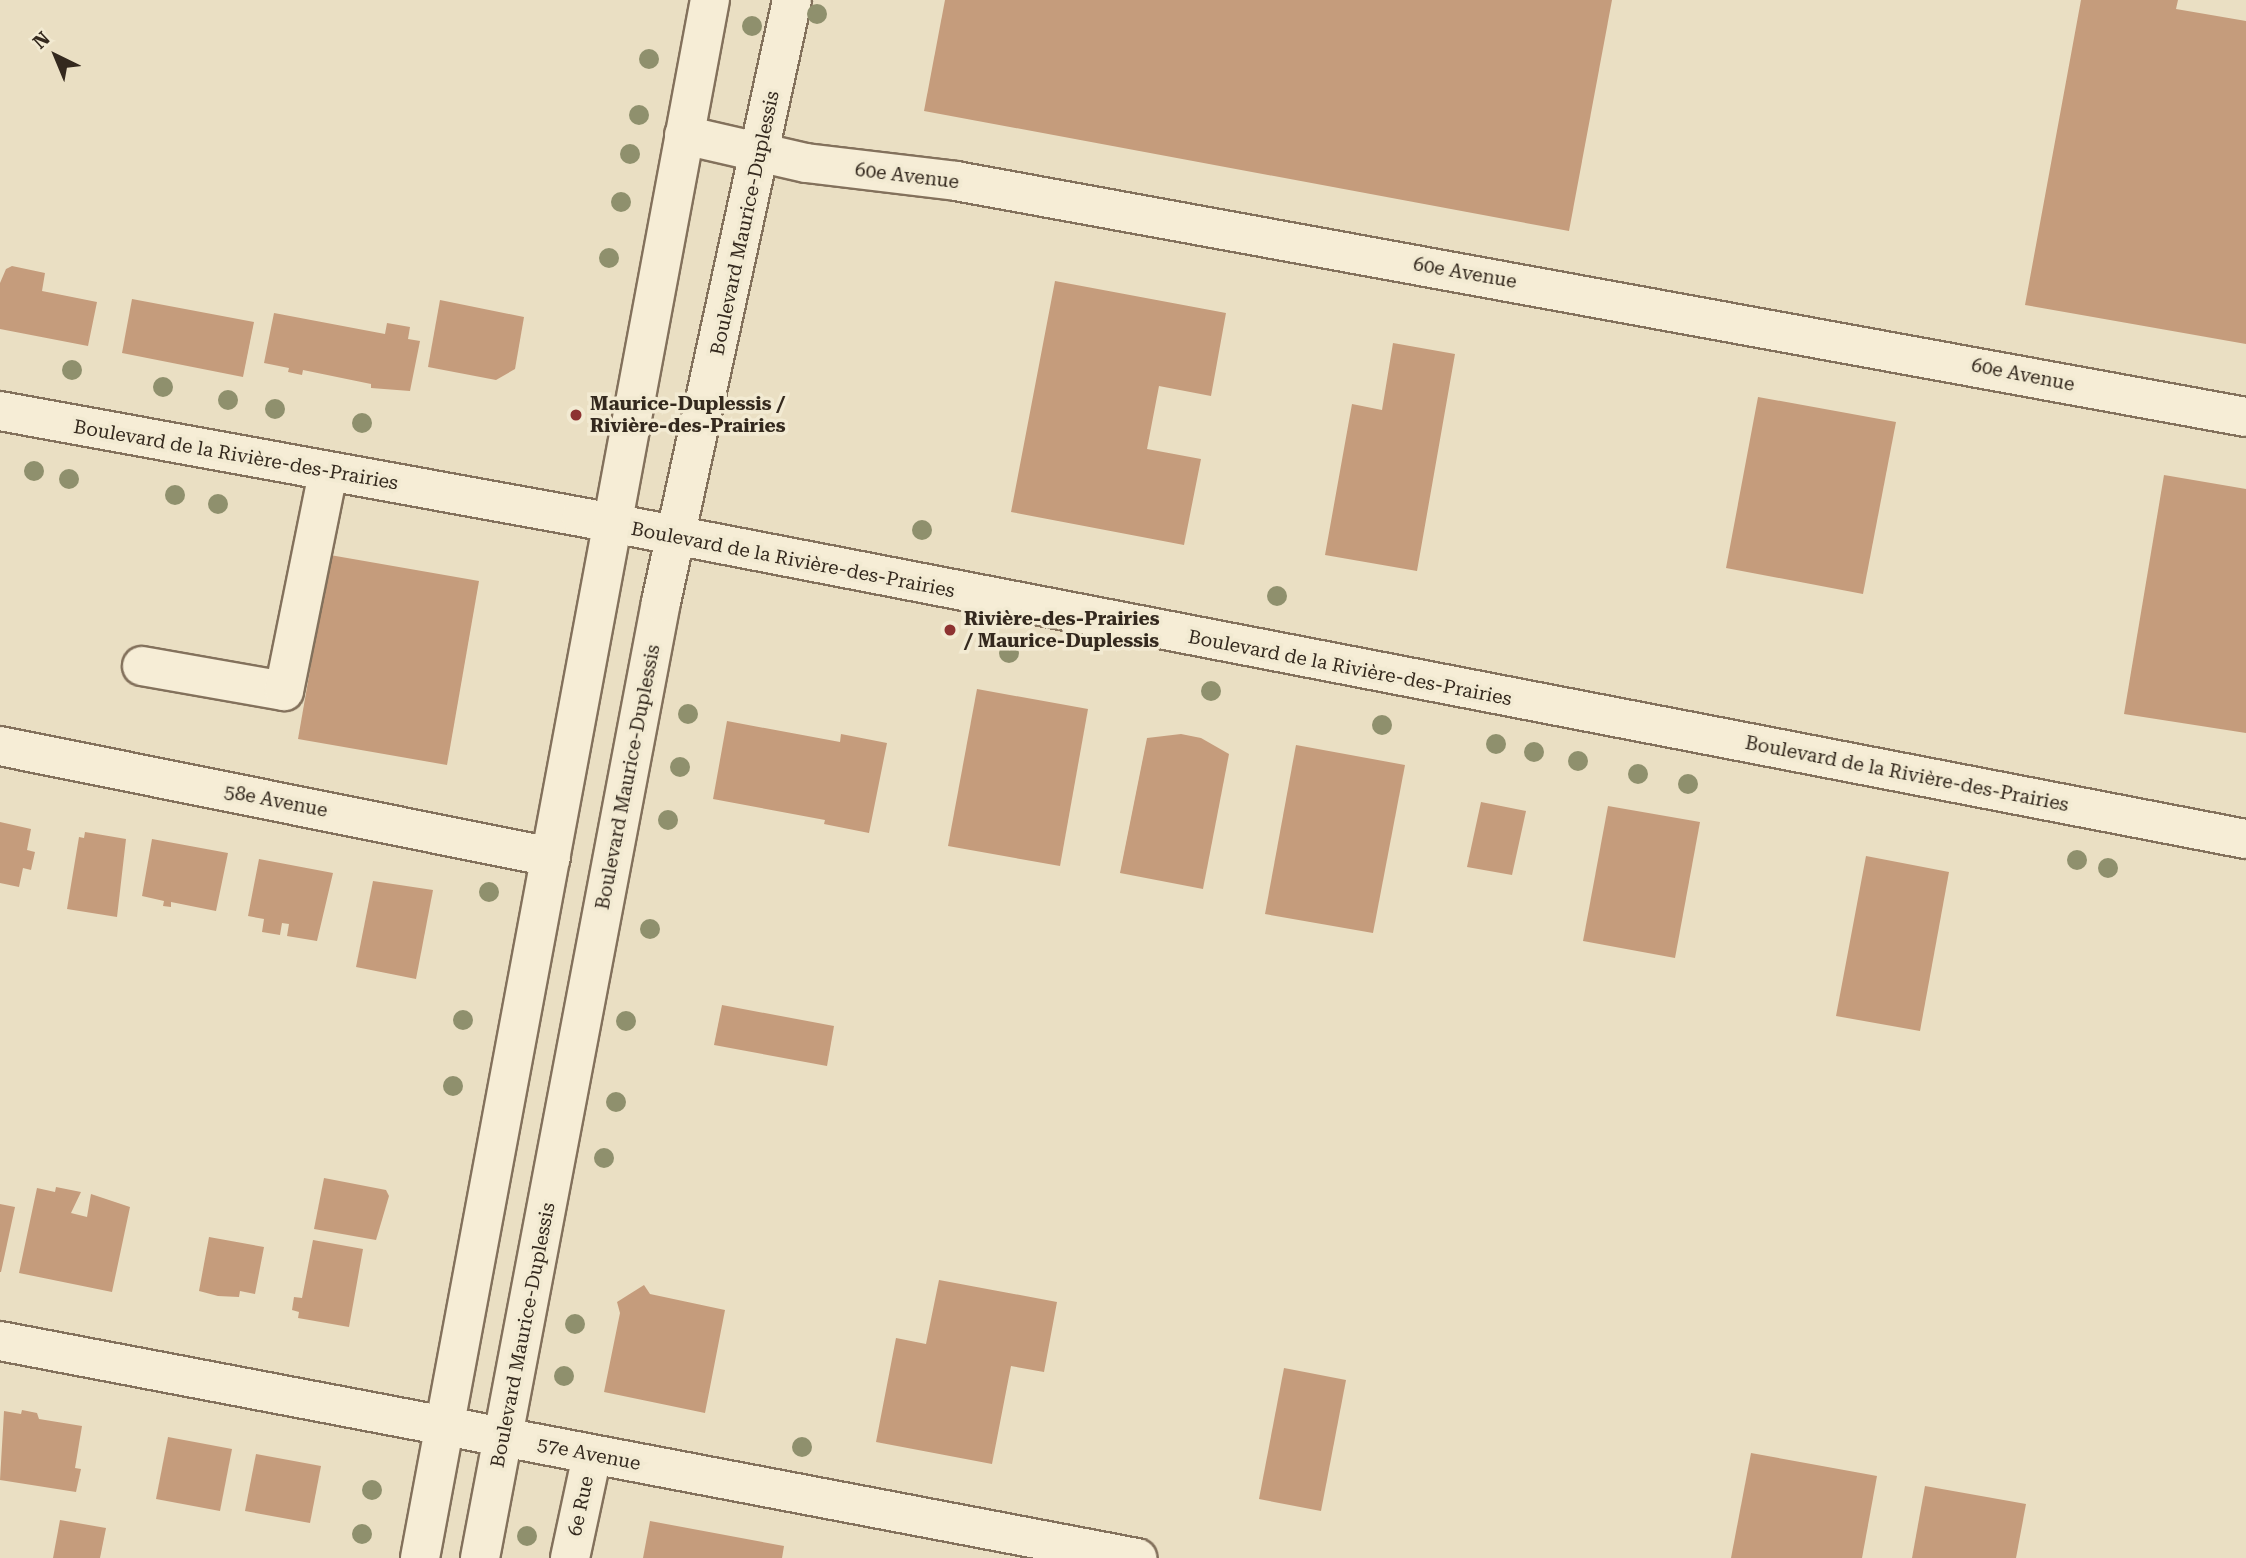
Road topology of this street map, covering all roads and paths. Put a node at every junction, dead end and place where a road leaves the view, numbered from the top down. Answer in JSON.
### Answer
{"nodes":[{"id":1,"x":710,"y":0,"type":"edge"},
{"id":2,"x":792,"y":0,"type":"edge"},
{"id":3,"x":684,"y":135,"type":"junction"},
{"id":4,"x":762,"y":151,"type":"junction"},
{"id":5,"x":0,"y":411,"type":"edge"},
{"id":6,"x":2246,"y":417,"type":"edge"},
{"id":7,"x":328,"y":472,"type":"junction"},
{"id":8,"x":613,"y":525,"type":"junction"},
{"id":9,"x":677,"y":536,"type":"junction"},
{"id":10,"x":142,"y":666,"type":"dead end"},
{"id":11,"x":0,"y":746,"type":"edge"},
{"id":12,"x":2246,"y":839,"type":"edge"},
{"id":13,"x":551,"y":857,"type":"junction"},
{"id":14,"x":0,"y":1341,"type":"edge"},
{"id":15,"x":445,"y":1429,"type":"junction"},
{"id":16,"x":504,"y":1438,"type":"junction"},
{"id":17,"x":592,"y":1455,"type":"junction"},
{"id":18,"x":420,"y":1558,"type":"edge"},
{"id":19,"x":480,"y":1558,"type":"edge"},
{"id":20,"x":570,"y":1558,"type":"edge"},
{"id":21,"x":1137,"y":1558,"type":"edge"}],
"edges":[{"from":1,"to":3,"type":"street"},
{"from":2,"to":4,"type":"street","name":"Boulevard Maurice-Duplessis"},
{"from":3,"to":4,"type":"street","name":"60e Avenue"},
{"from":3,"to":8,"type":"street"},
{"from":4,"to":6,"type":"street","name":"60e Avenue"},
{"from":4,"to":9,"type":"street","name":"Boulevard Maurice-Duplessis"},
{"from":5,"to":7,"type":"street","name":"Boulevard de la Rivière-des-Prairies"},
{"from":7,"to":8,"type":"street","name":"Boulevard de la Rivière-des-Prairies"},
{"from":7,"to":10,"type":"street"},
{"from":8,"to":9,"type":"street","name":"Boulevard de la Rivière-des-Prairies"},
{"from":8,"to":13,"type":"street"},
{"from":9,"to":12,"type":"street","name":"Boulevard de la Rivière-des-Prairies"},
{"from":9,"to":16,"type":"street","name":"Boulevard Maurice-Duplessis"},
{"from":11,"to":13,"type":"street","name":"58e Avenue"},
{"from":13,"to":15,"type":"street"},
{"from":14,"to":15,"type":"street","name":"57e Avenue"},
{"from":15,"to":16,"type":"street","name":"57e Avenue"},
{"from":15,"to":18,"type":"street"},
{"from":16,"to":17,"type":"street","name":"57e Avenue"},
{"from":16,"to":19,"type":"street","name":"Boulevard Maurice-Duplessis"},
{"from":17,"to":20,"type":"street","name":"6e Rue"},
{"from":17,"to":21,"type":"street","name":"57e Avenue"}]}
